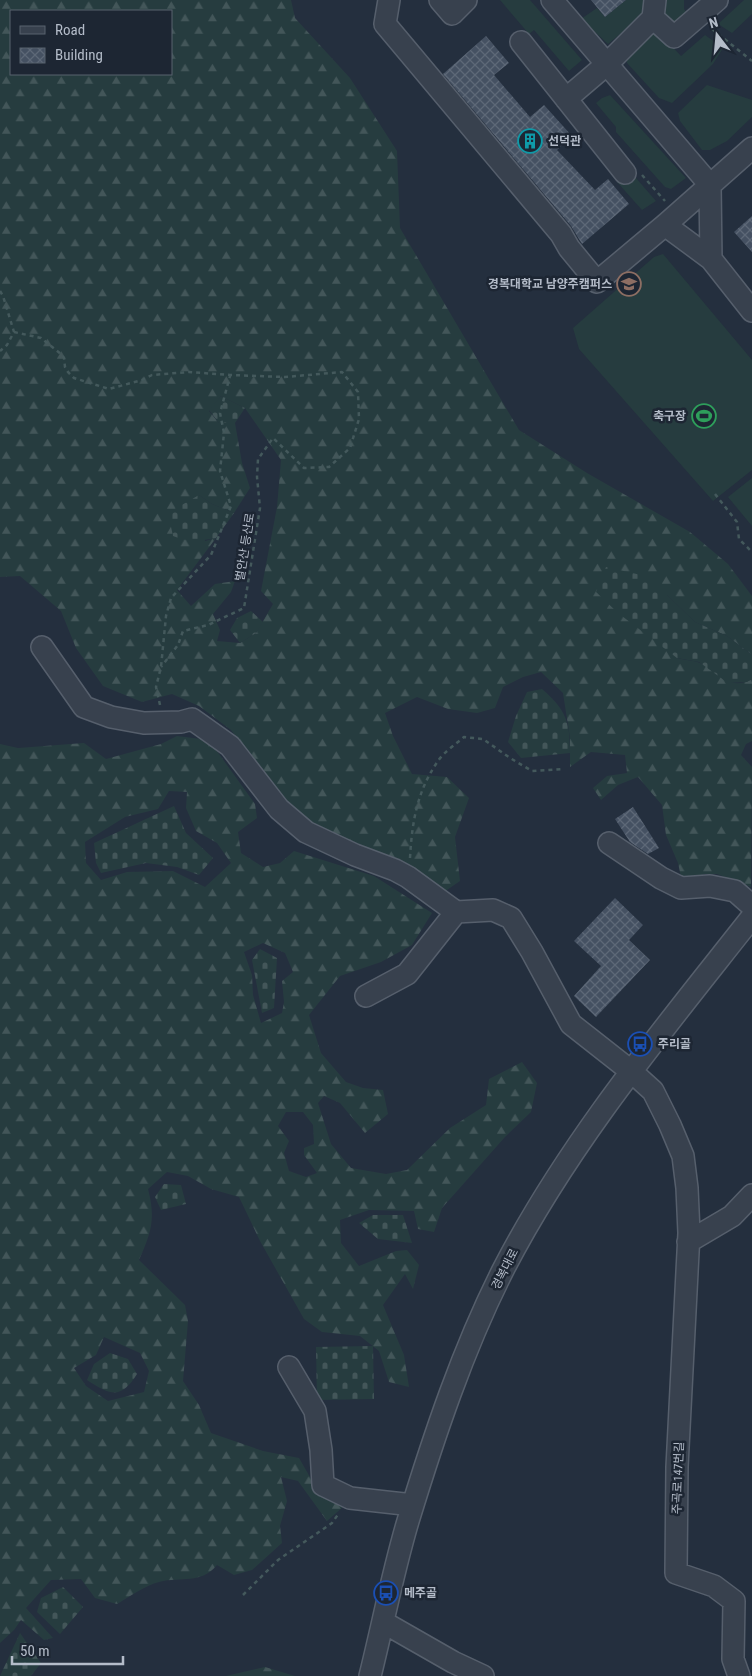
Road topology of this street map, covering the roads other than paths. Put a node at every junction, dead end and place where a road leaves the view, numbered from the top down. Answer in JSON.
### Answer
{"nodes":[{"id":1,"x":389,"y":0,"type":"edge"},
{"id":2,"x":440,"y":0,"type":"edge"},
{"id":3,"x":466,"y":0,"type":"edge"},
{"id":4,"x":552,"y":0,"type":"edge"},
{"id":5,"x":717,"y":0,"type":"edge"},
{"id":6,"x":654,"y":9,"type":"edge"},
{"id":7,"x":521,"y":42,"type":"dead end"},
{"id":8,"x":607,"y":64,"type":"junction"},
{"id":9,"x":566,"y":99,"type":"junction"},
{"id":10,"x":752,"y":148,"type":"edge"},
{"id":11,"x":625,"y":173,"type":"road end"},
{"id":12,"x":710,"y":185,"type":"junction"},
{"id":13,"x":671,"y":220,"type":"junction"},
{"id":14,"x":710,"y":259,"type":"junction"},
{"id":15,"x":752,"y":311,"type":"edge"},
{"id":16,"x":42,"y":647,"type":"dead end"},
{"id":17,"x":609,"y":843,"type":"dead end"},
{"id":18,"x":752,"y":906,"type":"edge"},
{"id":19,"x":456,"y":912,"type":"junction"},
{"id":20,"x":752,"y":917,"type":"edge"},
{"id":21,"x":366,"y":996,"type":"dead end"},
{"id":22,"x":632,"y":1072,"type":"junction"},
{"id":23,"x":752,"y":1195,"type":"edge"},
{"id":24,"x":688,"y":1242,"type":"junction"},
{"id":25,"x":289,"y":1367,"type":"dead end"},
{"id":26,"x":413,"y":1505,"type":"junction"},
{"id":27,"x":383,"y":1622,"type":"junction"},
{"id":28,"x":370,"y":1676,"type":"edge"},
{"id":29,"x":483,"y":1676,"type":"edge"},
{"id":30,"x":739,"y":1676,"type":"edge"}],
"edges":[{"from":1,"to":13,"type":"street"},
{"from":2,"to":3,"type":"street"},
{"from":4,"to":8,"type":"street"},
{"from":5,"to":6,"type":"street"},
{"from":6,"to":8,"type":"street"},
{"from":7,"to":9,"type":"street"},
{"from":8,"to":9,"type":"street"},
{"from":8,"to":12,"type":"street"},
{"from":9,"to":11,"type":"street"},
{"from":10,"to":12,"type":"street"},
{"from":12,"to":13,"type":"street"},
{"from":12,"to":14,"type":"street"},
{"from":13,"to":14,"type":"street"},
{"from":14,"to":15,"type":"street"},
{"from":16,"to":19,"type":"street"},
{"from":17,"to":18,"type":"street"},
{"from":19,"to":21,"type":"street"},
{"from":19,"to":22,"type":"street","name":"주곡로147번길"},
{"from":20,"to":22,"type":"street","name":"경복대로"},
{"from":22,"to":24,"type":"street","name":"주곡로147번길"},
{"from":22,"to":26,"type":"street","name":"경복대로"},
{"from":23,"to":24,"type":"street"},
{"from":24,"to":30,"type":"street","name":"주곡로147번길"},
{"from":25,"to":26,"type":"street"},
{"from":26,"to":27,"type":"street","name":"경복대로"},
{"from":27,"to":28,"type":"street","name":"경복대로"},
{"from":27,"to":29,"type":"street"}]}
